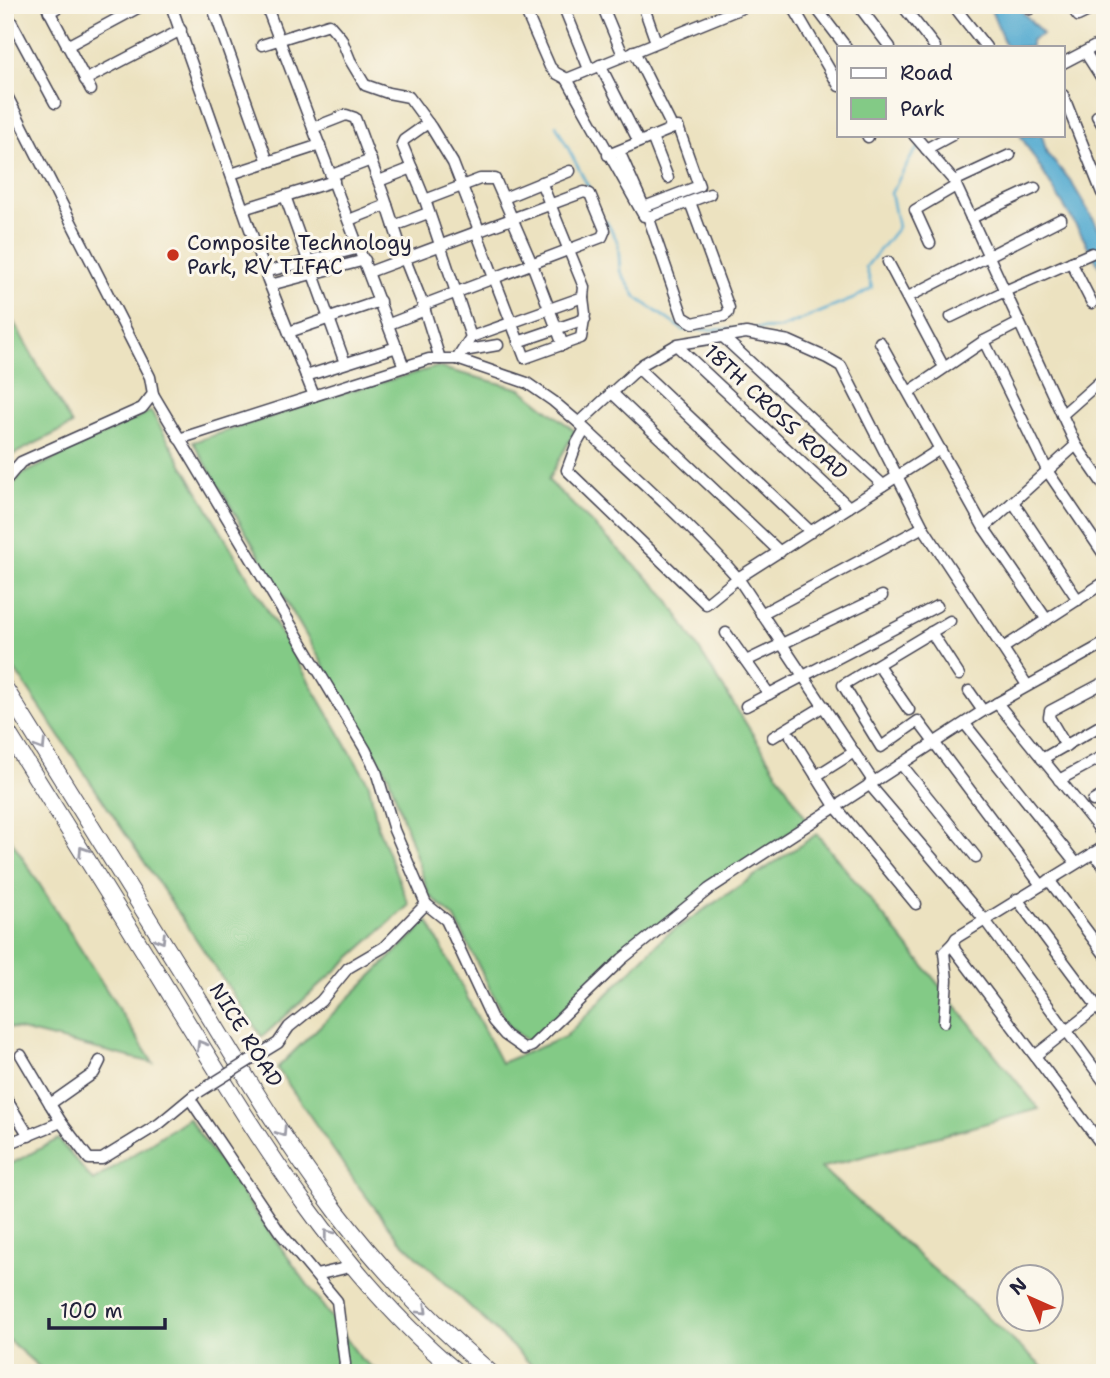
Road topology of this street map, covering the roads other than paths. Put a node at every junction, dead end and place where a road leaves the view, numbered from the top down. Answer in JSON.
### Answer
{"nodes":[{"id":1,"x":62,"y":5,"type":"edge"},
{"id":2,"x":143,"y":5,"type":"edge"},
{"id":3,"x":171,"y":5,"type":"edge"},
{"id":4,"x":212,"y":5,"type":"edge"},
{"id":5,"x":266,"y":5,"type":"edge"},
{"id":6,"x":523,"y":5,"type":"edge"},
{"id":7,"x":563,"y":5,"type":"edge"},
{"id":8,"x":602,"y":5,"type":"edge"},
{"id":9,"x":643,"y":5,"type":"edge"},
{"id":10,"x":749,"y":5,"type":"edge"},
{"id":11,"x":792,"y":5,"type":"edge"},
{"id":12,"x":814,"y":5,"type":"edge"},
{"id":13,"x":858,"y":5,"type":"edge"},
{"id":14,"x":902,"y":5,"type":"edge"},
{"id":15,"x":953,"y":5,"type":"edge"},
{"id":16,"x":1070,"y":5,"type":"edge"},
{"id":17,"x":1101,"y":5,"type":"edge"},
{"id":18,"x":47,"y":8,"type":"edge"},
{"id":19,"x":5,"y":10,"type":"edge"},
{"id":20,"x":181,"y":30,"type":"junction"},
{"id":21,"x":279,"y":39,"type":"junction"},
{"id":22,"x":1105,"y":41,"type":"edge"},
{"id":23,"x":656,"y":42,"type":"junction"},
{"id":24,"x":262,"y":45,"type":"dead end"},
{"id":25,"x":67,"y":46,"type":"junction"},
{"id":26,"x":845,"y":46,"type":"edge"},
{"id":27,"x":889,"y":46,"type":"edge"},
{"id":28,"x":933,"y":46,"type":"edge"},
{"id":29,"x":985,"y":46,"type":"edge"},
{"id":30,"x":1085,"y":52,"type":"junction"},
{"id":31,"x":628,"y":53,"type":"junction"},
{"id":32,"x":1064,"y":62,"type":"edge"},
{"id":33,"x":594,"y":67,"type":"junction"},
{"id":34,"x":1105,"y":78,"type":"edge"},
{"id":35,"x":567,"y":79,"type":"junction"},
{"id":36,"x":837,"y":83,"type":"edge"},
{"id":37,"x":5,"y":92,"type":"edge"},
{"id":38,"x":1064,"y":98,"type":"edge"},
{"id":39,"x":55,"y":103,"type":"dead end"},
{"id":40,"x":1097,"y":116,"type":"dead end"},
{"id":41,"x":428,"y":123,"type":"junction"},
{"id":42,"x":670,"y":123,"type":"dead end"},
{"id":43,"x":313,"y":128,"type":"junction"},
{"id":44,"x":1105,"y":130,"type":"edge"},
{"id":45,"x":948,"y":136,"type":"edge"},
{"id":46,"x":652,"y":137,"type":"junction"},
{"id":47,"x":638,"y":138,"type":"dead end"},
{"id":48,"x":921,"y":143,"type":"edge"},
{"id":49,"x":320,"y":145,"type":"junction"},
{"id":50,"x":613,"y":153,"type":"junction"},
{"id":51,"x":1010,"y":155,"type":"dead end"},
{"id":52,"x":371,"y":160,"type":"junction"},
{"id":53,"x":268,"y":162,"type":"junction"},
{"id":54,"x":412,"y":168,"type":"junction"},
{"id":55,"x":570,"y":171,"type":"dead end"},
{"id":56,"x":231,"y":174,"type":"junction"},
{"id":57,"x":333,"y":178,"type":"junction"},
{"id":58,"x":668,"y":178,"type":"dead end"},
{"id":59,"x":379,"y":181,"type":"junction"},
{"id":60,"x":541,"y":182,"type":"junction"},
{"id":61,"x":955,"y":184,"type":"junction"},
{"id":62,"x":461,"y":185,"type":"junction"},
{"id":63,"x":1035,"y":188,"type":"dead end"},
{"id":64,"x":1102,"y":193,"type":"dead end"},
{"id":65,"x":710,"y":194,"type":"dead end"},
{"id":66,"x":285,"y":196,"type":"junction"},
{"id":67,"x":504,"y":198,"type":"junction"},
{"id":68,"x":425,"y":200,"type":"junction"},
{"id":69,"x":690,"y":202,"type":"junction"},
{"id":70,"x":387,"y":205,"type":"junction"},
{"id":71,"x":550,"y":205,"type":"junction"},
{"id":72,"x":243,"y":209,"type":"junction"},
{"id":73,"x":428,"y":213,"type":"junction"},
{"id":74,"x":648,"y":216,"type":"junction"},
{"id":75,"x":513,"y":218,"type":"junction"},
{"id":76,"x":971,"y":218,"type":"junction"},
{"id":77,"x":1061,"y":219,"type":"dead end"},
{"id":78,"x":349,"y":220,"type":"junction"},
{"id":79,"x":394,"y":226,"type":"junction"},
{"id":80,"x":477,"y":231,"type":"junction"},
{"id":81,"x":930,"y":243,"type":"dead end"},
{"id":82,"x":440,"y":244,"type":"junction"},
{"id":83,"x":360,"y":248,"type":"junction"},
{"id":84,"x":568,"y":250,"type":"junction"},
{"id":85,"x":1092,"y":253,"type":"dead end"},
{"id":86,"x":988,"y":254,"type":"junction"},
{"id":87,"x":404,"y":257,"type":"junction"},
{"id":88,"x":365,"y":260,"type":"junction"},
{"id":89,"x":307,"y":261,"type":"junction"},
{"id":90,"x":888,"y":262,"type":"dead end"},
{"id":91,"x":1071,"y":262,"type":"junction"},
{"id":92,"x":533,"y":264,"type":"junction"},
{"id":93,"x":265,"y":272,"type":"junction"},
{"id":94,"x":369,"y":272,"type":"junction"},
{"id":95,"x":312,"y":274,"type":"junction"},
{"id":96,"x":496,"y":278,"type":"junction"},
{"id":97,"x":270,"y":285,"type":"junction"},
{"id":98,"x":1004,"y":290,"type":"junction"},
{"id":99,"x":457,"y":293,"type":"junction"},
{"id":100,"x":908,"y":297,"type":"junction"},
{"id":101,"x":583,"y":298,"type":"junction"},
{"id":102,"x":380,"y":301,"type":"junction"},
{"id":103,"x":1092,"y":303,"type":"dead end"},
{"id":104,"x":424,"y":307,"type":"junction"},
{"id":105,"x":549,"y":310,"type":"junction"},
{"id":106,"x":329,"y":317,"type":"junction"},
{"id":107,"x":951,"y":317,"type":"dead end"},
{"id":108,"x":529,"y":318,"type":"junction"},
{"id":109,"x":585,"y":319,"type":"junction"},
{"id":110,"x":1019,"y":323,"type":"junction"},
{"id":111,"x":389,"y":324,"type":"junction"},
{"id":112,"x":511,"y":325,"type":"junction"},
{"id":113,"x":556,"y":328,"type":"junction"},
{"id":114,"x":289,"y":332,"type":"junction"},
{"id":115,"x":536,"y":335,"type":"junction"},
{"id":116,"x":471,"y":337,"type":"junction"},
{"id":117,"x":723,"y":337,"type":"junction"},
{"id":118,"x":984,"y":341,"type":"junction"},
{"id":119,"x":518,"y":342,"type":"junction"},
{"id":120,"x":880,"y":342,"type":"dead end"},
{"id":121,"x":498,"y":345,"type":"dead end"},
{"id":122,"x":563,"y":345,"type":"junction"},
{"id":123,"x":676,"y":345,"type":"junction"},
{"id":124,"x":397,"y":347,"type":"junction"},
{"id":125,"x":542,"y":352,"type":"junction"},
{"id":126,"x":460,"y":355,"type":"junction"},
{"id":127,"x":440,"y":359,"type":"junction"},
{"id":128,"x":941,"y":362,"type":"dead end"},
{"id":129,"x":345,"y":363,"type":"junction"},
{"id":130,"x":404,"y":368,"type":"junction"},
{"id":131,"x":638,"y":368,"type":"junction"},
{"id":132,"x":306,"y":376,"type":"junction"},
{"id":133,"x":1101,"y":381,"type":"edge"},
{"id":134,"x":611,"y":392,"type":"junction"},
{"id":135,"x":909,"y":392,"type":"junction"},
{"id":136,"x":153,"y":394,"type":"junction"},
{"id":137,"x":314,"y":396,"type":"junction"},
{"id":138,"x":1105,"y":396,"type":"edge"},
{"id":139,"x":1062,"y":415,"type":"junction"},
{"id":140,"x":582,"y":426,"type":"junction"},
{"id":141,"x":179,"y":439,"type":"junction"},
{"id":142,"x":1076,"y":445,"type":"junction"},
{"id":143,"x":940,"y":449,"type":"junction"},
{"id":144,"x":1048,"y":472,"type":"junction"},
{"id":145,"x":897,"y":477,"type":"junction"},
{"id":146,"x":5,"y":481,"type":"edge"},
{"id":147,"x":883,"y":485,"type":"junction"},
{"id":148,"x":1105,"y":487,"type":"edge"},
{"id":149,"x":1013,"y":502,"type":"junction"},
{"id":150,"x":849,"y":507,"type":"junction"},
{"id":151,"x":923,"y":527,"type":"junction"},
{"id":152,"x":984,"y":528,"type":"junction"},
{"id":153,"x":811,"y":532,"type":"junction"},
{"id":154,"x":780,"y":551,"type":"junction"},
{"id":155,"x":1105,"y":556,"type":"edge"},
{"id":156,"x":738,"y":578,"type":"junction"},
{"id":157,"x":1105,"y":582,"type":"edge"},
{"id":158,"x":881,"y":596,"type":"dead end"},
{"id":159,"x":1078,"y":600,"type":"junction"},
{"id":160,"x":937,"y":606,"type":"dead end"},
{"id":161,"x":761,"y":614,"type":"junction"},
{"id":162,"x":1047,"y":620,"type":"junction"},
{"id":163,"x":950,"y":621,"type":"dead end"},
{"id":164,"x":931,"y":632,"type":"junction"},
{"id":165,"x":726,"y":633,"type":"dead end"},
{"id":166,"x":782,"y":643,"type":"junction"},
{"id":167,"x":1105,"y":643,"type":"edge"},
{"id":168,"x":1003,"y":648,"type":"junction"},
{"id":169,"x":746,"y":661,"type":"junction"},
{"id":170,"x":878,"y":665,"type":"junction"},
{"id":171,"x":803,"y":675,"type":"junction"},
{"id":172,"x":959,"y":675,"type":"dead end"},
{"id":173,"x":1105,"y":682,"type":"edge"},
{"id":174,"x":1027,"y":685,"type":"junction"},
{"id":175,"x":5,"y":688,"type":"edge"},
{"id":176,"x":969,"y":691,"type":"dead end"},
{"id":177,"x":769,"y":694,"type":"junction"},
{"id":178,"x":997,"y":703,"type":"junction"},
{"id":179,"x":746,"y":706,"type":"dead end"},
{"id":180,"x":824,"y":706,"type":"junction"},
{"id":181,"x":909,"y":710,"type":"dead end"},
{"id":182,"x":983,"y":711,"type":"junction"},
{"id":183,"x":1105,"y":723,"type":"edge"},
{"id":184,"x":965,"y":724,"type":"junction"},
{"id":185,"x":5,"y":728,"type":"edge"},
{"id":186,"x":791,"y":736,"type":"dead end"},
{"id":187,"x":773,"y":737,"type":"dead end"},
{"id":188,"x":934,"y":743,"type":"junction"},
{"id":189,"x":1066,"y":746,"type":"junction"},
{"id":190,"x":854,"y":752,"type":"junction"},
{"id":191,"x":1105,"y":755,"type":"edge"},
{"id":192,"x":1042,"y":759,"type":"junction"},
{"id":193,"x":901,"y":764,"type":"junction"},
{"id":194,"x":816,"y":776,"type":"junction"},
{"id":195,"x":1059,"y":780,"type":"junction"},
{"id":196,"x":871,"y":782,"type":"junction"},
{"id":197,"x":1105,"y":793,"type":"edge"},
{"id":198,"x":1093,"y":801,"type":"dead end"},
{"id":199,"x":835,"y":806,"type":"junction"},
{"id":200,"x":1101,"y":824,"type":"edge"},
{"id":201,"x":1105,"y":840,"type":"edge"},
{"id":202,"x":1105,"y":846,"type":"edge"},
{"id":203,"x":1093,"y":853,"type":"junction"},
{"id":204,"x":976,"y":857,"type":"dead end"},
{"id":205,"x":1076,"y":863,"type":"junction"},
{"id":206,"x":1105,"y":868,"type":"edge"},
{"id":207,"x":1045,"y":882,"type":"junction"},
{"id":208,"x":1017,"y":899,"type":"junction"},
{"id":209,"x":426,"y":904,"type":"junction"},
{"id":210,"x":916,"y":904,"type":"dead end"},
{"id":211,"x":984,"y":919,"type":"junction"},
{"id":212,"x":953,"y":943,"type":"junction"},
{"id":213,"x":1105,"y":955,"type":"edge"},
{"id":214,"x":1097,"y":1007,"type":"junction"},
{"id":215,"x":1105,"y":1017,"type":"edge"},
{"id":216,"x":944,"y":1022,"type":"dead end"},
{"id":217,"x":1066,"y":1031,"type":"junction"},
{"id":218,"x":21,"y":1055,"type":"dead end"},
{"id":219,"x":1036,"y":1055,"type":"junction"},
{"id":220,"x":100,"y":1061,"type":"dead end"},
{"id":221,"x":1105,"y":1083,"type":"edge"},
{"id":222,"x":5,"y":1097,"type":"edge"},
{"id":223,"x":190,"y":1099,"type":"junction"},
{"id":224,"x":50,"y":1104,"type":"junction"},
{"id":225,"x":61,"y":1122,"type":"junction"},
{"id":226,"x":29,"y":1136,"type":"junction"},
{"id":227,"x":5,"y":1145,"type":"edge"},
{"id":228,"x":1105,"y":1149,"type":"edge"},
{"id":229,"x":354,"y":1266,"type":"junction"},
{"id":230,"x":316,"y":1275,"type":"junction"},
{"id":231,"x":343,"y":1373,"type":"edge"},
{"id":232,"x":458,"y":1373,"type":"edge"},
{"id":233,"x":491,"y":1373,"type":"edge"}],
"edges":[{"from":1,"to":18,"type":"street"},
{"from":2,"to":25,"type":"street"},
{"from":3,"to":20,"type":"street"},
{"from":4,"to":53,"type":"street"},
{"from":5,"to":21,"type":"street"},
{"from":6,"to":35,"type":"street"},
{"from":7,"to":33,"type":"street"},
{"from":8,"to":31,"type":"street"},
{"from":9,"to":23,"type":"street"},
{"from":10,"to":23,"type":"street"},
{"from":11,"to":36,"type":"street"},
{"from":12,"to":26,"type":"street"},
{"from":13,"to":27,"type":"street"},
{"from":14,"to":28,"type":"street"},
{"from":15,"to":29,"type":"street"},
{"from":16,"to":17,"type":"street"},
{"from":18,"to":25,"type":"street"},
{"from":19,"to":39,"type":"street"},
{"from":20,"to":25,"type":"street"},
{"from":20,"to":56,"type":"street"},
{"from":21,"to":24,"type":"street"},
{"from":21,"to":41,"type":"street"},
{"from":21,"to":43,"type":"street"},
{"from":22,"to":30,"type":"street"},
{"from":23,"to":31,"type":"street"},
{"from":30,"to":32,"type":"street"},
{"from":30,"to":34,"type":"street"},
{"from":31,"to":33,"type":"street"},
{"from":31,"to":42,"type":"street"},
{"from":33,"to":35,"type":"street"},
{"from":33,"to":47,"type":"street"},
{"from":35,"to":50,"type":"street"},
{"from":37,"to":136,"type":"street"},
{"from":38,"to":64,"type":"street"},
{"from":40,"to":44,"type":"street"},
{"from":41,"to":54,"type":"street"},
{"from":41,"to":62,"type":"street"},
{"from":43,"to":49,"type":"street"},
{"from":43,"to":52,"type":"street"},
{"from":45,"to":48,"type":"street"},
{"from":46,"to":50,"type":"street"},
{"from":46,"to":50,"type":"street"},
{"from":46,"to":58,"type":"street"},
{"from":48,"to":61,"type":"street"},
{"from":49,"to":53,"type":"street"},
{"from":49,"to":57,"type":"street"},
{"from":50,"to":74,"type":"street"},
{"from":51,"to":61,"type":"street"},
{"from":52,"to":57,"type":"street"},
{"from":52,"to":59,"type":"street"},
{"from":53,"to":56,"type":"street"},
{"from":54,"to":59,"type":"street"},
{"from":54,"to":68,"type":"street"},
{"from":55,"to":60,"type":"street"},
{"from":56,"to":72,"type":"street"},
{"from":57,"to":66,"type":"street"},
{"from":57,"to":78,"type":"street"},
{"from":59,"to":70,"type":"street"},
{"from":60,"to":67,"type":"street"},
{"from":60,"to":71,"type":"street"},
{"from":61,"to":76,"type":"street"},
{"from":61,"to":81,"type":"street"},
{"from":62,"to":67,"type":"street"},
{"from":62,"to":68,"type":"street"},
{"from":62,"to":80,"type":"street"},
{"from":63,"to":76,"type":"street"},
{"from":65,"to":69,"type":"street"},
{"from":66,"to":72,"type":"street"},
{"from":66,"to":89,"type":"street"},
{"from":67,"to":75,"type":"street"},
{"from":68,"to":73,"type":"street"},
{"from":69,"to":74,"type":"street"},
{"from":69,"to":74,"type":"street"},
{"from":70,"to":78,"type":"street"},
{"from":70,"to":79,"type":"street"},
{"from":71,"to":75,"type":"street"},
{"from":71,"to":84,"type":"street"},
{"from":71,"to":84,"type":"street"},
{"from":72,"to":93,"type":"street"},
{"from":73,"to":79,"type":"street"},
{"from":73,"to":82,"type":"street"},
{"from":75,"to":80,"type":"street"},
{"from":75,"to":92,"type":"street"},
{"from":76,"to":86,"type":"street"},
{"from":77,"to":86,"type":"street"},
{"from":78,"to":83,"type":"street"},
{"from":79,"to":87,"type":"street"},
{"from":80,"to":82,"type":"street"},
{"from":80,"to":96,"type":"street"},
{"from":82,"to":87,"type":"street"},
{"from":82,"to":99,"type":"street"},
{"from":83,"to":88,"type":"street"},
{"from":83,"to":89,"type":"street"},
{"from":84,"to":92,"type":"street"},
{"from":84,"to":101,"type":"street"},
{"from":85,"to":91,"type":"street"},
{"from":86,"to":98,"type":"street"},
{"from":86,"to":100,"type":"street"},
{"from":87,"to":94,"type":"street"},
{"from":87,"to":104,"type":"street"},
{"from":88,"to":94,"type":"street"},
{"from":88,"to":95,"type":"street"},
{"from":89,"to":93,"type":"street"},
{"from":89,"to":95,"type":"street"},
{"from":90,"to":100,"type":"street"},
{"from":91,"to":98,"type":"street"},
{"from":91,"to":103,"type":"street"},
{"from":92,"to":96,"type":"street"},
{"from":92,"to":105,"type":"street"},
{"from":93,"to":97,"type":"street"},
{"from":94,"to":102,"type":"street"},
{"from":95,"to":97,"type":"street"},
{"from":95,"to":106,"type":"street"},
{"from":96,"to":99,"type":"street"},
{"from":96,"to":112,"type":"street"},
{"from":97,"to":114,"type":"street"},
{"from":98,"to":107,"type":"street"},
{"from":98,"to":110,"type":"street"},
{"from":99,"to":104,"type":"street"},
{"from":99,"to":116,"type":"street"},
{"from":100,"to":128,"type":"street"},
{"from":101,"to":105,"type":"street"},
{"from":101,"to":109,"type":"street"},
{"from":102,"to":106,"type":"street"},
{"from":102,"to":111,"type":"street"},
{"from":104,"to":111,"type":"street"},
{"from":104,"to":127,"type":"street"},
{"from":105,"to":108,"type":"street"},
{"from":105,"to":113,"type":"street"},
{"from":106,"to":114,"type":"street"},
{"from":106,"to":129,"type":"street"},
{"from":108,"to":112,"type":"street"},
{"from":108,"to":115,"type":"street"},
{"from":109,"to":113,"type":"street"},
{"from":109,"to":122,"type":"street"},
{"from":110,"to":118,"type":"street"},
{"from":110,"to":139,"type":"street"},
{"from":111,"to":124,"type":"street"},
{"from":112,"to":116,"type":"street"},
{"from":112,"to":119,"type":"street"},
{"from":113,"to":115,"type":"street"},
{"from":113,"to":122,"type":"street"},
{"from":114,"to":132,"type":"street"},
{"from":115,"to":119,"type":"street"},
{"from":115,"to":125,"type":"street"},
{"from":116,"to":126,"type":"street"},
{"from":117,"to":123,"type":"street"},
{"from":117,"to":145,"type":"street"},
{"from":117,"to":147,"type":"street"},
{"from":118,"to":135,"type":"street"},
{"from":118,"to":144,"type":"street"},
{"from":119,"to":125,"type":"street"},
{"from":120,"to":135,"type":"street"},
{"from":121,"to":126,"type":"street"},
{"from":122,"to":125,"type":"street"},
{"from":123,"to":131,"type":"street"},
{"from":123,"to":150,"type":"street","name":"18TH CROSS ROAD"},
{"from":124,"to":129,"type":"street"},
{"from":124,"to":130,"type":"street"},
{"from":126,"to":127,"type":"street"},
{"from":126,"to":140,"type":"street"},
{"from":127,"to":130,"type":"street"},
{"from":129,"to":132,"type":"street"},
{"from":130,"to":137,"type":"street"},
{"from":131,"to":134,"type":"street"},
{"from":131,"to":153,"type":"street"},
{"from":132,"to":137,"type":"street"},
{"from":133,"to":138,"type":"street"},
{"from":133,"to":139,"type":"street"},
{"from":134,"to":140,"type":"street"},
{"from":134,"to":154,"type":"street"},
{"from":135,"to":143,"type":"street"},
{"from":136,"to":141,"type":"street"},
{"from":136,"to":146,"type":"street"},
{"from":137,"to":141,"type":"street"},
{"from":139,"to":142,"type":"street"},
{"from":140,"to":156,"type":"street"},
{"from":140,"to":156,"type":"street"},
{"from":141,"to":209,"type":"street"},
{"from":142,"to":144,"type":"street"},
{"from":142,"to":148,"type":"street"},
{"from":143,"to":145,"type":"street"},
{"from":143,"to":152,"type":"street"},
{"from":144,"to":149,"type":"street"},
{"from":144,"to":155,"type":"street"},
{"from":145,"to":147,"type":"street"},
{"from":145,"to":151,"type":"street"},
{"from":147,"to":150,"type":"street"},
{"from":149,"to":152,"type":"street"},
{"from":149,"to":159,"type":"street"},
{"from":150,"to":153,"type":"street"},
{"from":151,"to":161,"type":"street"},
{"from":151,"to":168,"type":"street"},
{"from":152,"to":162,"type":"street"},
{"from":153,"to":154,"type":"street"},
{"from":154,"to":156,"type":"street"},
{"from":156,"to":161,"type":"street"},
{"from":157,"to":159,"type":"street"},
{"from":158,"to":166,"type":"street"},
{"from":159,"to":162,"type":"street"},
{"from":160,"to":171,"type":"street"},
{"from":161,"to":166,"type":"street"},
{"from":162,"to":168,"type":"street"},
{"from":163,"to":164,"type":"street"},
{"from":164,"to":170,"type":"street"},
{"from":164,"to":172,"type":"street"},
{"from":165,"to":169,"type":"street"},
{"from":166,"to":169,"type":"street"},
{"from":166,"to":171,"type":"street"},
{"from":167,"to":174,"type":"street"},
{"from":168,"to":174,"type":"street"},
{"from":169,"to":177,"type":"street"},
{"from":170,"to":181,"type":"street"},
{"from":170,"to":188,"type":"street"},
{"from":171,"to":177,"type":"street"},
{"from":171,"to":180,"type":"street"},
{"from":173,"to":189,"type":"street"},
{"from":174,"to":178,"type":"street"},
{"from":175,"to":233,"type":"highway","name":"NICE ROAD","one_way":true},
{"from":176,"to":182,"type":"street"},
{"from":177,"to":179,"type":"street"},
{"from":178,"to":182,"type":"street"},
{"from":178,"to":192,"type":"street"},
{"from":180,"to":187,"type":"street"},
{"from":180,"to":190,"type":"street"},
{"from":182,"to":184,"type":"street"},
{"from":183,"to":189,"type":"street"},
{"from":184,"to":188,"type":"street"},
{"from":184,"to":205,"type":"street"},
{"from":229,"to":185,"type":"highway","name":"NICE ROAD","one_way":true},
{"from":186,"to":194,"type":"street"},
{"from":188,"to":193,"type":"street"},
{"from":188,"to":207,"type":"street"},
{"from":189,"to":192,"type":"street"},
{"from":190,"to":194,"type":"street"},
{"from":190,"to":196,"type":"street"},
{"from":191,"to":195,"type":"street"},
{"from":192,"to":195,"type":"street"},
{"from":193,"to":196,"type":"street"},
{"from":193,"to":204,"type":"street"},
{"from":194,"to":199,"type":"street"},
{"from":195,"to":200,"type":"street"},
{"from":196,"to":199,"type":"street"},
{"from":196,"to":211,"type":"street"},
{"from":197,"to":198,"type":"street"},
{"from":199,"to":209,"type":"street"},
{"from":199,"to":210,"type":"street"},
{"from":200,"to":201,"type":"street"},
{"from":202,"to":203,"type":"street"},
{"from":203,"to":205,"type":"street"},
{"from":203,"to":206,"type":"street"},
{"from":205,"to":207,"type":"street"},
{"from":207,"to":208,"type":"street"},
{"from":207,"to":213,"type":"street"},
{"from":208,"to":211,"type":"street"},
{"from":208,"to":214,"type":"street"},
{"from":209,"to":223,"type":"street","bridge":true},
{"from":211,"to":212,"type":"street"},
{"from":211,"to":217,"type":"street"},
{"from":212,"to":216,"type":"street"},
{"from":212,"to":219,"type":"street"},
{"from":214,"to":215,"type":"street"},
{"from":214,"to":217,"type":"street"},
{"from":217,"to":219,"type":"street"},
{"from":217,"to":221,"type":"street"},
{"from":218,"to":224,"type":"street"},
{"from":219,"to":228,"type":"street"},
{"from":220,"to":224,"type":"street"},
{"from":222,"to":226,"type":"street"},
{"from":223,"to":225,"type":"street"},
{"from":223,"to":230,"type":"street"},
{"from":224,"to":225,"type":"street"},
{"from":225,"to":226,"type":"street"},
{"from":226,"to":227,"type":"street"},
{"from":229,"to":230,"type":"street"},
{"from":229,"to":232,"type":"highway","name":"NICE ROAD"},
{"from":230,"to":231,"type":"street"}]}
